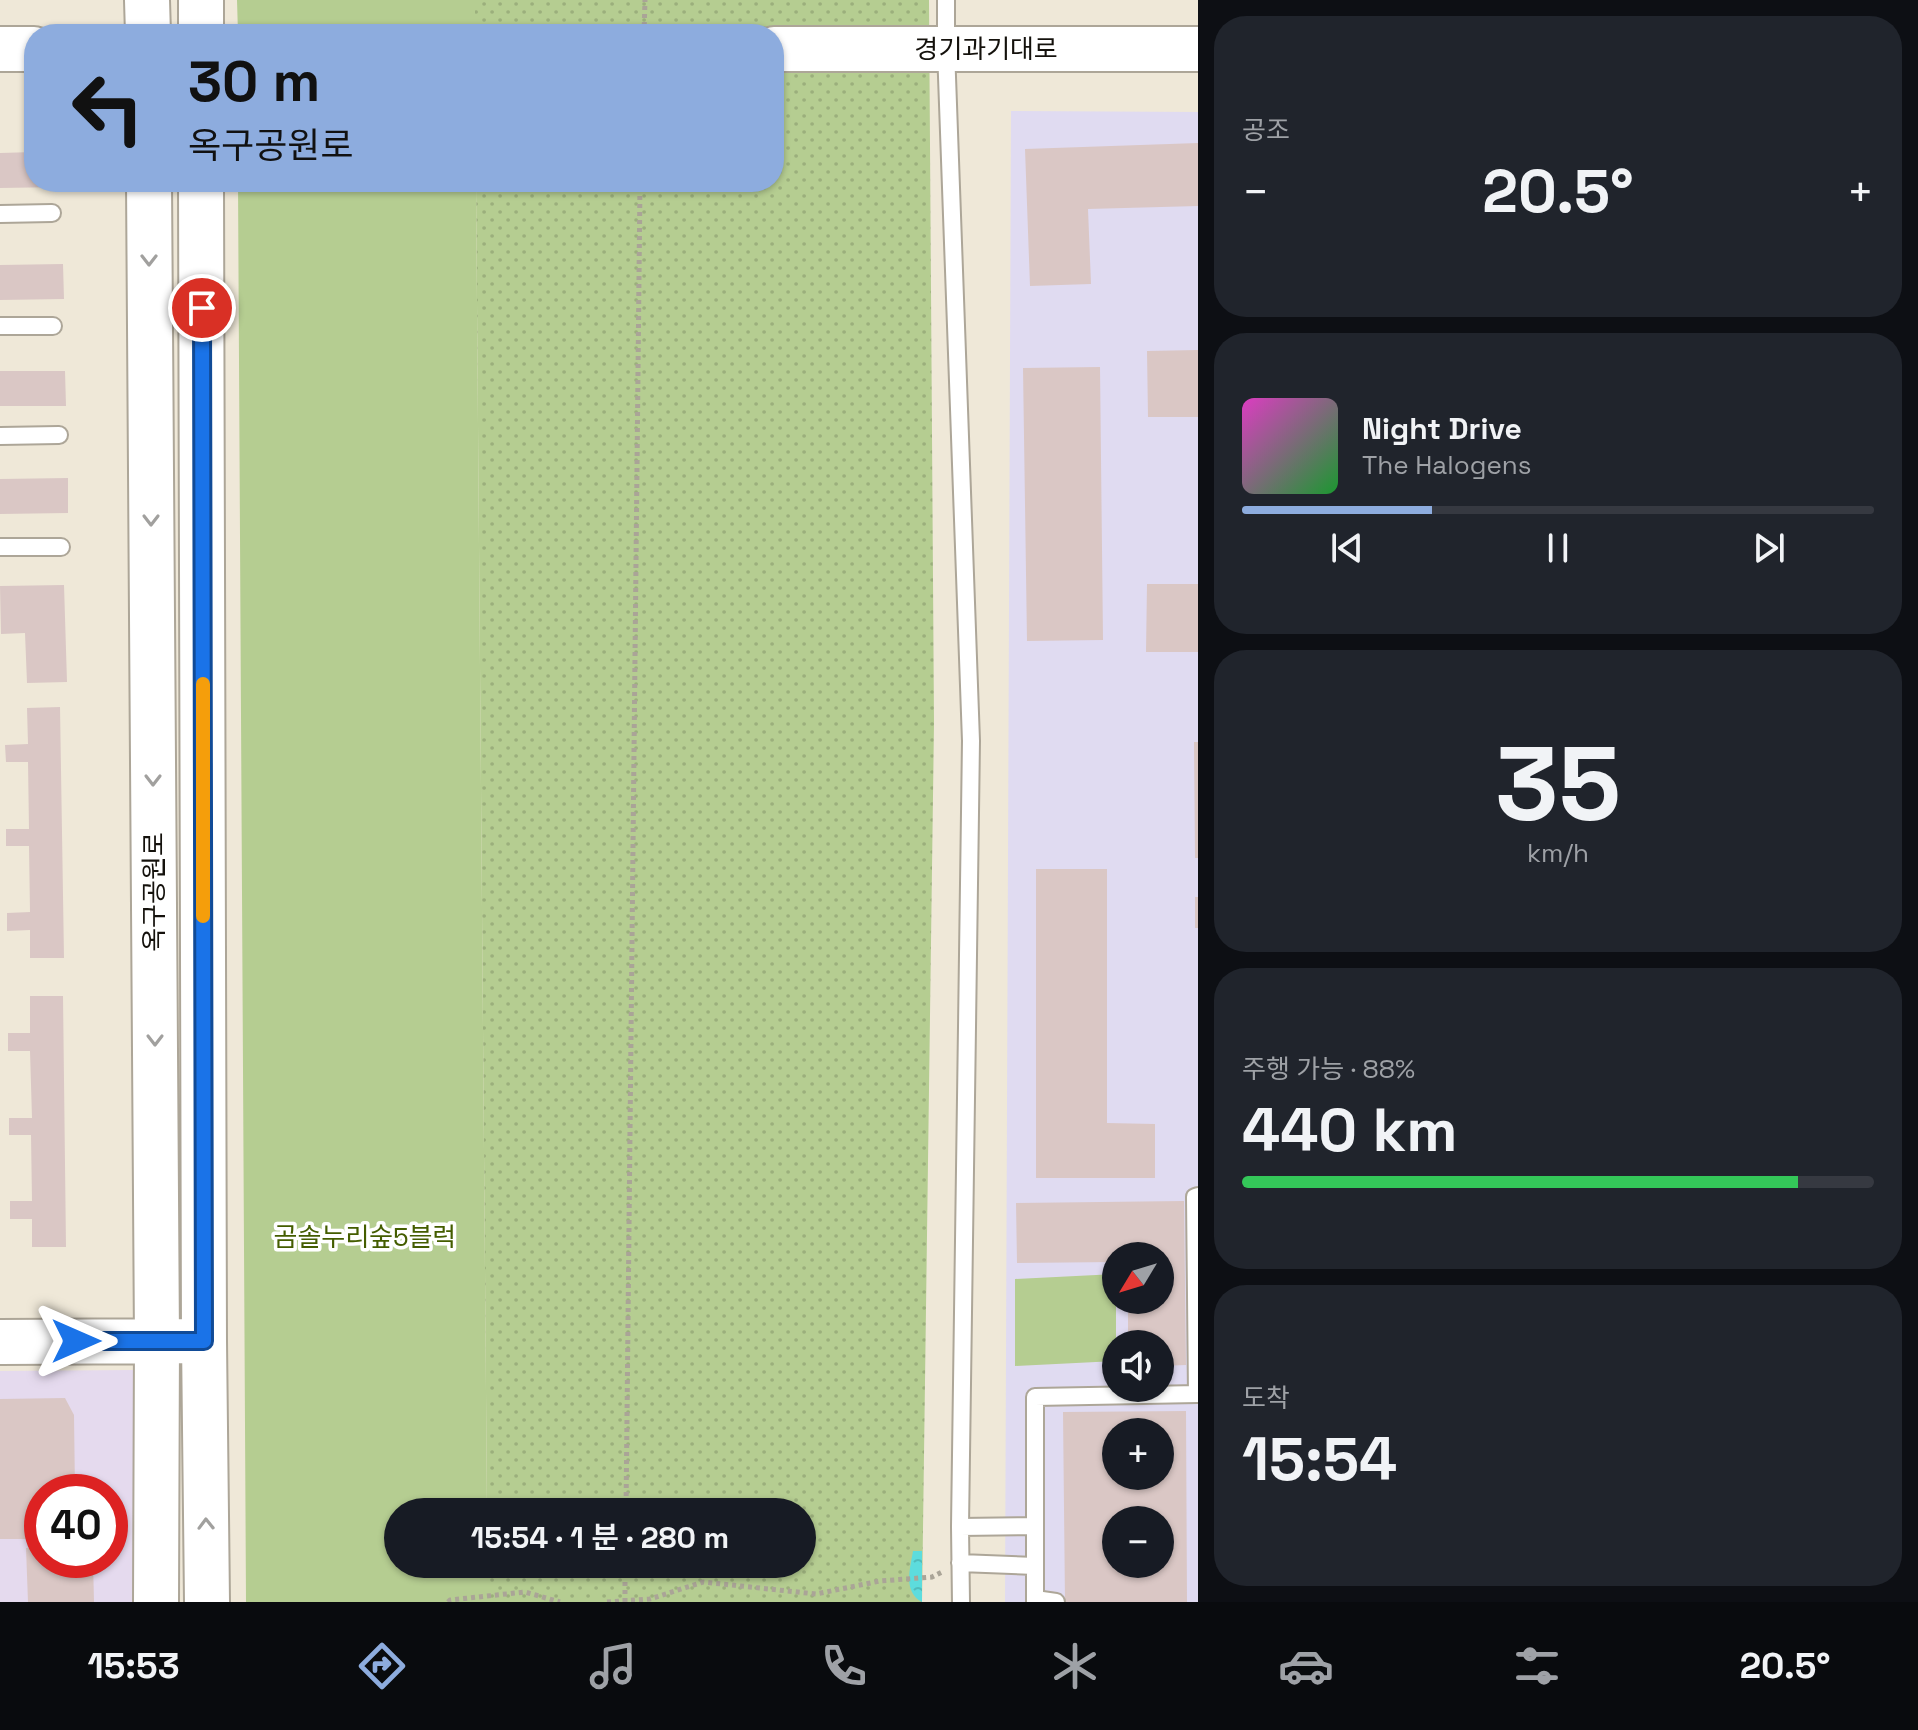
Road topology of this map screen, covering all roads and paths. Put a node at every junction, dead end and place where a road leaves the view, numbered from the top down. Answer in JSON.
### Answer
{"nodes":[{"id":1,"x":147,"y":0,"type":"edge"},
{"id":2,"x":201,"y":0,"type":"edge"},
{"id":3,"x":645,"y":0,"type":"edge"},
{"id":4,"x":946,"y":0,"type":"edge"},
{"id":5,"x":148,"y":24,"type":"edge"},
{"id":6,"x":201,"y":24,"type":"edge"},
{"id":7,"x":644,"y":24,"type":"edge"},
{"id":8,"x":0,"y":49,"type":"edge"},
{"id":9,"x":24,"y":49,"type":"edge"},
{"id":10,"x":784,"y":49,"type":"edge"},
{"id":11,"x":946,"y":49,"type":"junction"},
{"id":12,"x":1198,"y":49,"type":"edge"},
{"id":13,"x":149,"y":192,"type":"edge"},
{"id":14,"x":201,"y":192,"type":"edge"},
{"id":15,"x":640,"y":192,"type":"edge"},
{"id":16,"x":52,"y":213,"type":"dead end"},
{"id":17,"x":0,"y":214,"type":"edge"},
{"id":18,"x":0,"y":326,"type":"edge"},
{"id":19,"x":53,"y":326,"type":"dead end"},
{"id":20,"x":59,"y":435,"type":"dead end"},
{"id":21,"x":0,"y":436,"type":"edge"},
{"id":22,"x":0,"y":547,"type":"edge"},
{"id":23,"x":61,"y":547,"type":"dead end"},
{"id":24,"x":1198,"y":1196,"type":"edge"},
{"id":25,"x":157,"y":1341,"type":"junction"},
{"id":26,"x":204,"y":1341,"type":"junction"},
{"id":27,"x":0,"y":1342,"type":"edge"},
{"id":28,"x":1198,"y":1394,"type":"edge"},
{"id":29,"x":626,"y":1498,"type":"edge"},
{"id":30,"x":1035,"y":1526,"type":"junction"},
{"id":31,"x":960,"y":1527,"type":"junction"},
{"id":32,"x":960,"y":1563,"type":"junction"},
{"id":33,"x":1035,"y":1566,"type":"junction"},
{"id":34,"x":932,"y":1577,"type":"dead end"},
{"id":35,"x":625,"y":1578,"type":"edge"},
{"id":36,"x":625,"y":1601,"type":"edge"},
{"id":37,"x":1035,"y":1601,"type":"edge"},
{"id":38,"x":156,"y":1602,"type":"edge"},
{"id":39,"x":207,"y":1602,"type":"edge"},
{"id":40,"x":448,"y":1602,"type":"edge"},
{"id":41,"x":560,"y":1602,"type":"edge"},
{"id":42,"x":607,"y":1602,"type":"edge"},
{"id":43,"x":961,"y":1602,"type":"edge"},
{"id":44,"x":1056,"y":1602,"type":"edge"}],
"edges":[{"from":1,"to":5,"type":"street"},
{"from":2,"to":6,"type":"street"},
{"from":3,"to":7,"type":"path"},
{"from":4,"to":11,"type":"lane"},
{"from":8,"to":9,"type":"street"},
{"from":10,"to":11,"type":"street","name":"경기과기대로"},
{"from":11,"to":12,"type":"street","name":"경기과기대로"},
{"from":11,"to":31,"type":"lane"},
{"from":13,"to":25,"type":"street","name":"옥구공원로","one_way":true},
{"from":14,"to":26,"type":"street","name":"옥구공원로"},
{"from":15,"to":29,"type":"path"},
{"from":16,"to":17,"type":"lane"},
{"from":18,"to":19,"type":"lane"},
{"from":20,"to":21,"type":"lane"},
{"from":22,"to":23,"type":"lane"},
{"from":24,"to":28,"type":"lane"},
{"from":25,"to":26,"type":"street"},
{"from":25,"to":27,"type":"street"},
{"from":25,"to":38,"type":"street","name":"옥구공원로"},
{"from":39,"to":26,"type":"street","name":"옥구공원로","one_way":true},
{"from":28,"to":30,"type":"lane"},
{"from":30,"to":31,"type":"lane"},
{"from":30,"to":33,"type":"lane"},
{"from":31,"to":32,"type":"lane"},
{"from":32,"to":33,"type":"lane"},
{"from":32,"to":43,"type":"lane"},
{"from":33,"to":37,"type":"lane"},
{"from":34,"to":36,"type":"path"},
{"from":35,"to":36,"type":"path"},
{"from":36,"to":42,"type":"path"},
{"from":37,"to":44,"type":"lane"},
{"from":40,"to":41,"type":"path"}]}
